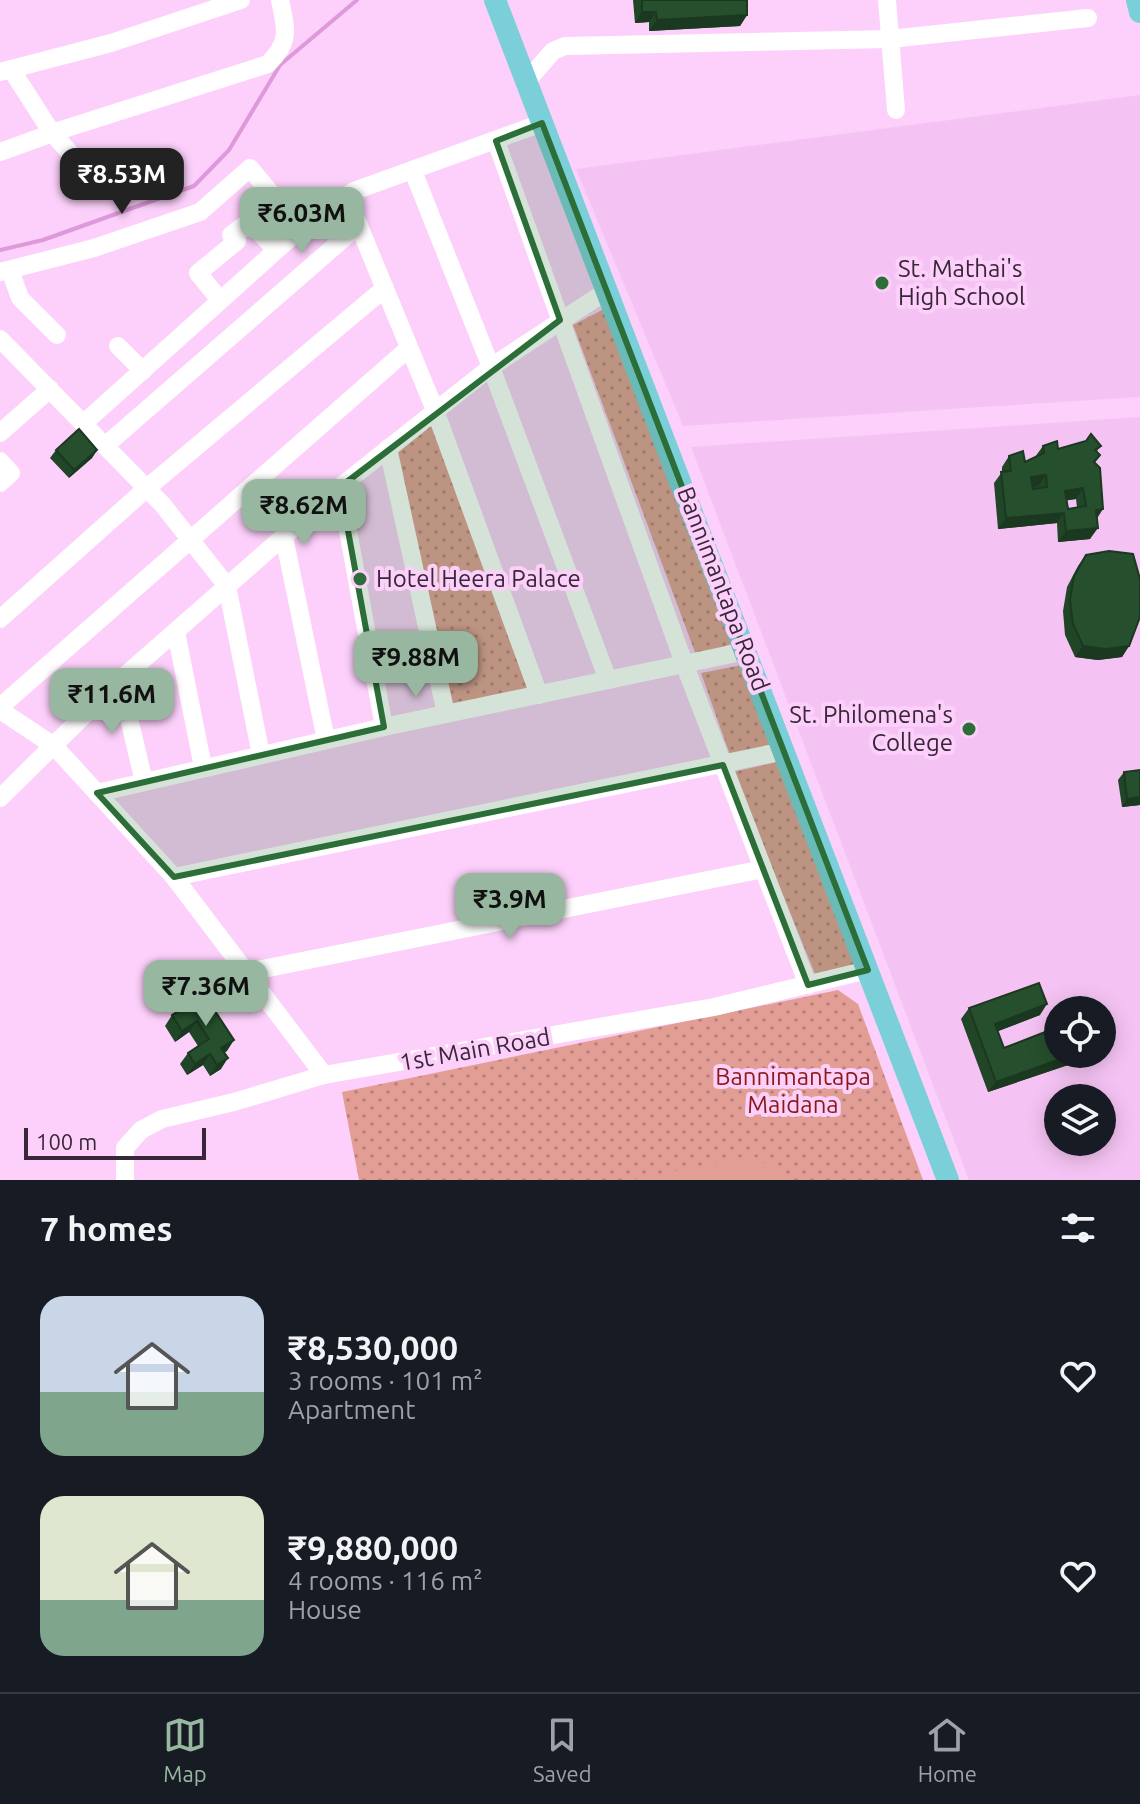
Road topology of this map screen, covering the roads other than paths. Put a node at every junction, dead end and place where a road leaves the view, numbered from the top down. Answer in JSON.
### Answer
{"nodes":[{"id":1,"x":241,"y":0,"type":"edge"},
{"id":2,"x":280,"y":0,"type":"edge"},
{"id":3,"x":495,"y":0,"type":"edge"},
{"id":4,"x":887,"y":0,"type":"edge"},
{"id":5,"x":1137,"y":0,"type":"edge"},
{"id":6,"x":1140,"y":12,"type":"edge"},
{"id":7,"x":1088,"y":18,"type":"dead end"},
{"id":8,"x":890,"y":39,"type":"junction"},
{"id":9,"x":5,"y":70,"type":"edge"},
{"id":10,"x":526,"y":82,"type":"junction"},
{"id":11,"x":896,"y":110,"type":"dead end"},
{"id":12,"x":542,"y":123,"type":"junction"},
{"id":13,"x":52,"y":133,"type":"junction"},
{"id":14,"x":496,"y":141,"type":"junction"},
{"id":15,"x":0,"y":152,"type":"edge"},
{"id":16,"x":413,"y":171,"type":"junction"},
{"id":17,"x":102,"y":188,"type":"dead end"},
{"id":18,"x":347,"y":197,"type":"junction"},
{"id":19,"x":359,"y":225,"type":"junction"},
{"id":20,"x":301,"y":230,"type":"junction"},
{"id":21,"x":276,"y":250,"type":"junction"},
{"id":22,"x":5,"y":271,"type":"edge"},
{"id":23,"x":385,"y":288,"type":"junction"},
{"id":24,"x":605,"y":292,"type":"junction"},
{"id":25,"x":220,"y":300,"type":"junction"},
{"id":26,"x":560,"y":320,"type":"junction"},
{"id":27,"x":57,"y":335,"type":"dead end"},
{"id":28,"x":0,"y":339,"type":"edge"},
{"id":29,"x":118,"y":346,"type":"dead end"},
{"id":30,"x":409,"y":348,"type":"junction"},
{"id":31,"x":491,"y":367,"type":"junction"},
{"id":32,"x":143,"y":371,"type":"junction"},
{"id":33,"x":50,"y":389,"type":"junction"},
{"id":34,"x":435,"y":410,"type":"junction"},
{"id":35,"x":84,"y":423,"type":"junction"},
{"id":36,"x":0,"y":433,"type":"edge"},
{"id":37,"x":106,"y":445,"type":"junction"},
{"id":38,"x":388,"y":448,"type":"junction"},
{"id":39,"x":0,"y":461,"type":"edge"},
{"id":40,"x":0,"y":483,"type":"edge"},
{"id":41,"x":340,"y":487,"type":"junction"},
{"id":42,"x":147,"y":488,"type":"junction"},
{"id":43,"x":284,"y":537,"type":"junction"},
{"id":44,"x":190,"y":539,"type":"junction"},
{"id":45,"x":227,"y":586,"type":"junction"},
{"id":46,"x":0,"y":619,"type":"edge"},
{"id":47,"x":176,"y":632,"type":"junction"},
{"id":48,"x":746,"y":651,"type":"junction"},
{"id":49,"x":685,"y":666,"type":"junction"},
{"id":50,"x":120,"y":680,"type":"junction"},
{"id":51,"x":608,"y":680,"type":"junction"},
{"id":52,"x":539,"y":695,"type":"junction"},
{"id":53,"x":0,"y":709,"type":"edge"},
{"id":54,"x":446,"y":714,"type":"junction"},
{"id":55,"x":384,"y":727,"type":"junction"},
{"id":56,"x":326,"y":740,"type":"junction"},
{"id":57,"x":54,"y":746,"type":"junction"},
{"id":58,"x":784,"y":751,"type":"junction"},
{"id":59,"x":261,"y":755,"type":"junction"},
{"id":60,"x":723,"y":765,"type":"junction"},
{"id":61,"x":203,"y":767,"type":"junction"},
{"id":62,"x":144,"y":782,"type":"junction"},
{"id":63,"x":97,"y":793,"type":"junction"},
{"id":64,"x":0,"y":798,"type":"edge"},
{"id":65,"x":763,"y":869,"type":"junction"},
{"id":66,"x":174,"y":877,"type":"junction"},
{"id":67,"x":868,"y":970,"type":"junction"},
{"id":68,"x":248,"y":972,"type":"junction"},
{"id":69,"x":808,"y":985,"type":"junction"},
{"id":70,"x":324,"y":1075,"type":"junction"},
{"id":71,"x":125,"y":1180,"type":"edge"},
{"id":72,"x":948,"y":1180,"type":"edge"}],
"edges":[{"from":1,"to":9,"type":"street"},
{"from":2,"to":13,"type":"street"},
{"from":3,"to":10,"type":"main road","name":"Bannimantapa Road"},
{"from":4,"to":8,"type":"street"},
{"from":5,"to":6,"type":"main road"},
{"from":7,"to":8,"type":"street"},
{"from":8,"to":10,"type":"street"},
{"from":8,"to":11,"type":"street"},
{"from":9,"to":13,"type":"street"},
{"from":10,"to":12,"type":"main road","name":"Bannimantapa Road"},
{"from":12,"to":14,"type":"street"},
{"from":12,"to":24,"type":"main road","name":"Bannimantapa Road"},
{"from":13,"to":15,"type":"street"},
{"from":13,"to":17,"type":"street"},
{"from":14,"to":16,"type":"street"},
{"from":14,"to":26,"type":"street"},
{"from":16,"to":18,"type":"street"},
{"from":16,"to":31,"type":"street"},
{"from":18,"to":19,"type":"street"},
{"from":18,"to":20,"type":"street"},
{"from":19,"to":23,"type":"street"},
{"from":19,"to":37,"type":"street"},
{"from":20,"to":21,"type":"street"},
{"from":20,"to":22,"type":"street"},
{"from":21,"to":25,"type":"street"},
{"from":21,"to":25,"type":"street"},
{"from":22,"to":27,"type":"street"},
{"from":23,"to":30,"type":"street"},
{"from":23,"to":42,"type":"street"},
{"from":24,"to":26,"type":"street"},
{"from":24,"to":48,"type":"main road","name":"Bannimantapa Road"},
{"from":25,"to":32,"type":"street"},
{"from":26,"to":31,"type":"street"},
{"from":26,"to":49,"type":"street"},
{"from":28,"to":33,"type":"street"},
{"from":29,"to":32,"type":"street"},
{"from":30,"to":34,"type":"street"},
{"from":30,"to":44,"type":"street"},
{"from":31,"to":34,"type":"street"},
{"from":31,"to":51,"type":"street"},
{"from":32,"to":35,"type":"street"},
{"from":33,"to":35,"type":"street"},
{"from":33,"to":36,"type":"street"},
{"from":34,"to":38,"type":"street"},
{"from":34,"to":52,"type":"street"},
{"from":35,"to":37,"type":"street"},
{"from":37,"to":42,"type":"street"},
{"from":38,"to":41,"type":"street"},
{"from":38,"to":54,"type":"street"},
{"from":39,"to":40,"type":"street"},
{"from":41,"to":43,"type":"street"},
{"from":41,"to":55,"type":"street"},
{"from":42,"to":44,"type":"street"},
{"from":42,"to":46,"type":"street"},
{"from":43,"to":45,"type":"street"},
{"from":43,"to":56,"type":"street"},
{"from":44,"to":45,"type":"street"},
{"from":44,"to":53,"type":"street"},
{"from":45,"to":47,"type":"street"},
{"from":45,"to":59,"type":"street"},
{"from":47,"to":50,"type":"street"},
{"from":47,"to":61,"type":"street"},
{"from":48,"to":49,"type":"street"},
{"from":48,"to":58,"type":"main road","name":"Bannimantapa Road"},
{"from":49,"to":51,"type":"street"},
{"from":49,"to":60,"type":"street"},
{"from":50,"to":57,"type":"street"},
{"from":50,"to":62,"type":"street"},
{"from":51,"to":52,"type":"street"},
{"from":52,"to":54,"type":"street"},
{"from":53,"to":57,"type":"street"},
{"from":54,"to":55,"type":"street"},
{"from":55,"to":56,"type":"street"},
{"from":56,"to":59,"type":"street"},
{"from":57,"to":63,"type":"street"},
{"from":57,"to":64,"type":"street"},
{"from":58,"to":60,"type":"street"},
{"from":58,"to":67,"type":"main road","name":"Bannimantapa Road"},
{"from":59,"to":61,"type":"street"},
{"from":60,"to":65,"type":"street"},
{"from":60,"to":66,"type":"street"},
{"from":61,"to":62,"type":"street"},
{"from":62,"to":63,"type":"street"},
{"from":63,"to":66,"type":"street"},
{"from":65,"to":68,"type":"street"},
{"from":65,"to":69,"type":"street"},
{"from":66,"to":68,"type":"street"},
{"from":67,"to":69,"type":"street","name":"1st Main Road"},
{"from":67,"to":72,"type":"main road","name":"Bannimantapa Road"},
{"from":68,"to":70,"type":"street"},
{"from":69,"to":70,"type":"street","name":"1st Main Road"},
{"from":70,"to":71,"type":"street","name":"1st Main Road"}]}
